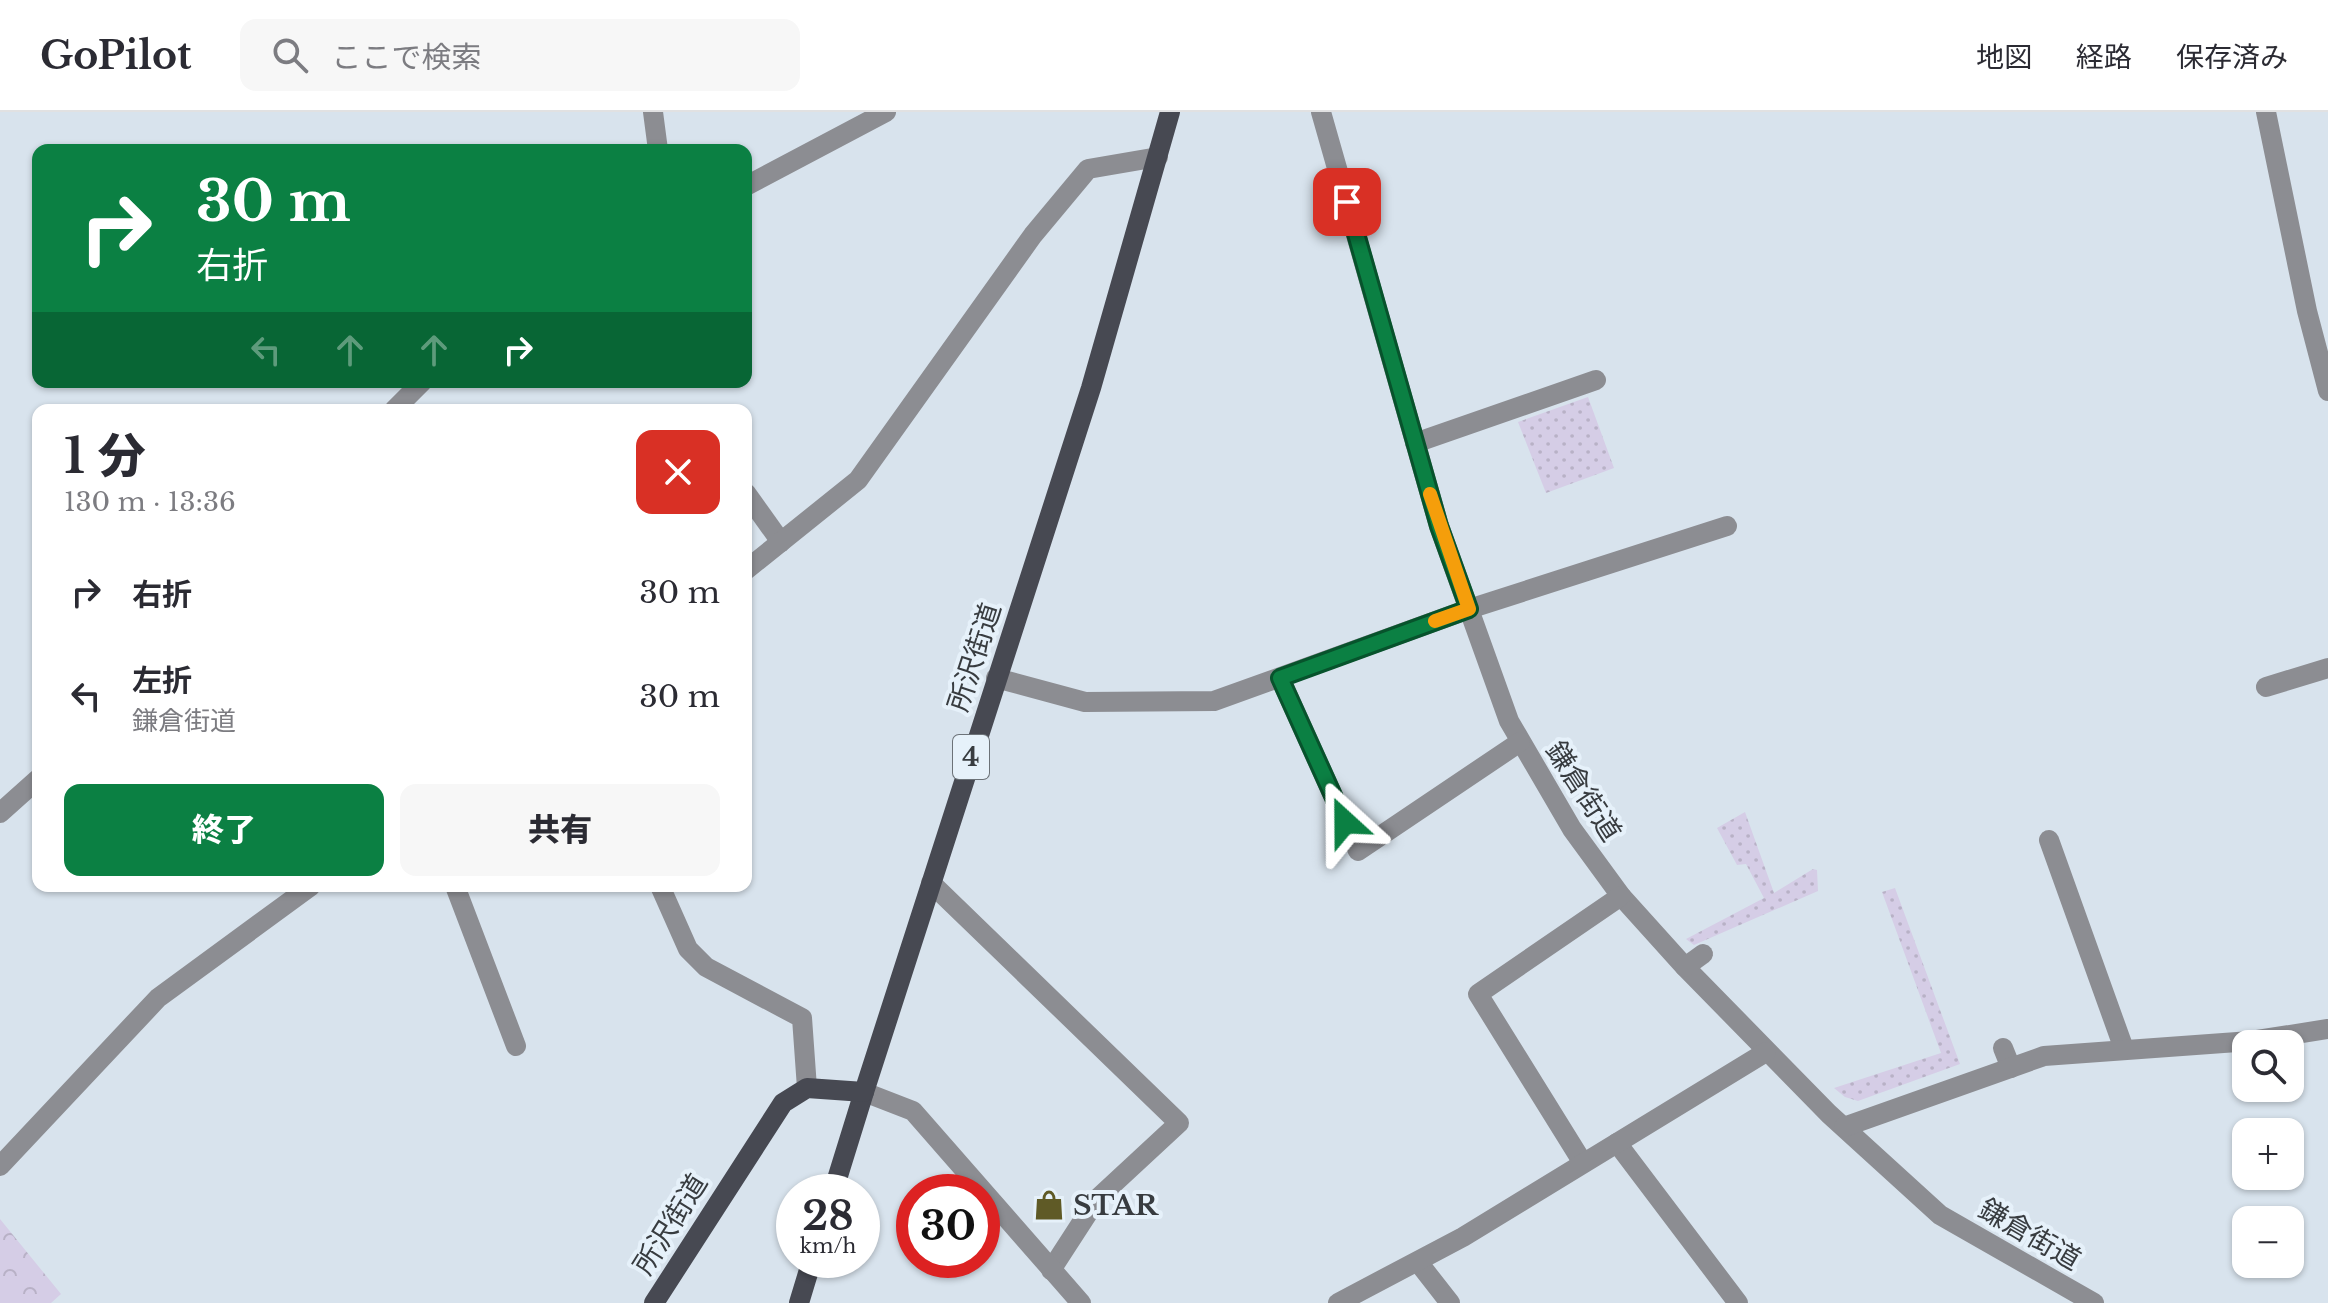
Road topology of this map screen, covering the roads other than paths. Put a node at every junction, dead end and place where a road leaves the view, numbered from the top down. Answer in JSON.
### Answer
{"nodes":[{"id":1,"x":653,"y":112,"type":"edge"},
{"id":2,"x":886,"y":112,"type":"edge"},
{"id":3,"x":1170,"y":112,"type":"edge"},
{"id":4,"x":1321,"y":112,"type":"edge"},
{"id":5,"x":2266,"y":112,"type":"edge"},
{"id":6,"x":657,"y":144,"type":"edge"},
{"id":7,"x":1158,"y":157,"type":"junction"},
{"id":8,"x":752,"y":183,"type":"edge"},
{"id":9,"x":1596,"y":380,"type":"dead end"},
{"id":10,"x":416,"y":388,"type":"edge"},
{"id":11,"x":2328,"y":391,"type":"edge"},
{"id":12,"x":400,"y":404,"type":"edge"},
{"id":13,"x":1415,"y":443,"type":"junction"},
{"id":14,"x":752,"y":501,"type":"edge"},
{"id":15,"x":1727,"y":526,"type":"dead end"},
{"id":16,"x":781,"y":542,"type":"junction"},
{"id":17,"x":752,"y":565,"type":"edge"},
{"id":18,"x":1469,"y":609,"type":"junction"},
{"id":19,"x":2328,"y":668,"type":"edge"},
{"id":20,"x":996,"y":678,"type":"junction"},
{"id":21,"x":1280,"y":678,"type":"junction"},
{"id":22,"x":2266,"y":687,"type":"dead end"},
{"id":23,"x":1520,"y":742,"type":"junction"},
{"id":24,"x":32,"y":784,"type":"edge"},
{"id":25,"x":0,"y":813,"type":"edge"},
{"id":26,"x":2049,"y":840,"type":"dead end"},
{"id":27,"x":931,"y":883,"type":"junction"},
{"id":28,"x":303,"y":892,"type":"edge"},
{"id":29,"x":457,"y":892,"type":"edge"},
{"id":30,"x":663,"y":892,"type":"edge"},
{"id":31,"x":1621,"y":896,"type":"junction"},
{"id":32,"x":1703,"y":954,"type":"dead end"},
{"id":33,"x":1685,"y":967,"type":"junction"},
{"id":34,"x":2328,"y":1029,"type":"edge"},
{"id":35,"x":516,"y":1046,"type":"dead end"},
{"id":36,"x":2003,"y":1048,"type":"dead end"},
{"id":37,"x":2124,"y":1049,"type":"junction"},
{"id":38,"x":1766,"y":1052,"type":"junction"},
{"id":39,"x":2011,"y":1068,"type":"junction"},
{"id":40,"x":807,"y":1088,"type":"junction"},
{"id":41,"x":864,"y":1092,"type":"junction"},
{"id":42,"x":1844,"y":1127,"type":"junction"},
{"id":43,"x":1617,"y":1143,"type":"junction"},
{"id":44,"x":1583,"y":1163,"type":"junction"},
{"id":45,"x":0,"y":1166,"type":"edge"},
{"id":46,"x":839,"y":1174,"type":"edge"},
{"id":47,"x":1418,"y":1262,"type":"junction"},
{"id":48,"x":1051,"y":1270,"type":"junction"},
{"id":49,"x":807,"y":1278,"type":"edge"},
{"id":50,"x":654,"y":1303,"type":"edge"},
{"id":51,"x":799,"y":1303,"type":"edge"},
{"id":52,"x":1081,"y":1303,"type":"edge"},
{"id":53,"x":1338,"y":1303,"type":"edge"},
{"id":54,"x":1450,"y":1303,"type":"edge"},
{"id":55,"x":1738,"y":1303,"type":"edge"},
{"id":56,"x":2094,"y":1303,"type":"edge"}],
"edges":[{"from":1,"to":6,"type":"street"},
{"from":2,"to":8,"type":"street"},
{"from":3,"to":7,"type":"main road","name":"所沢街道","number":"4"},
{"from":4,"to":13,"type":"street","name":"鎌倉街道"},
{"from":5,"to":11,"type":"street"},
{"from":7,"to":16,"type":"street"},
{"from":7,"to":20,"type":"main road","name":"所沢街道","number":"4"},
{"from":9,"to":13,"type":"street"},
{"from":10,"to":12,"type":"street"},
{"from":13,"to":18,"type":"street","name":"鎌倉街道"},
{"from":14,"to":16,"type":"street"},
{"from":15,"to":18,"type":"street"},
{"from":16,"to":17,"type":"street"},
{"from":18,"to":21,"type":"street"},
{"from":18,"to":23,"type":"street","name":"鎌倉街道"},
{"from":19,"to":22,"type":"street"},
{"from":20,"to":21,"type":"street"},
{"from":20,"to":27,"type":"main road","name":"所沢街道","number":"4"},
{"from":21,"to":23,"type":"street"},
{"from":23,"to":31,"type":"street","name":"鎌倉街道"},
{"from":24,"to":25,"type":"street"},
{"from":26,"to":37,"type":"street"},
{"from":27,"to":41,"type":"main road","name":"所沢街道","number":"4"},
{"from":27,"to":48,"type":"street"},
{"from":28,"to":45,"type":"street"},
{"from":29,"to":35,"type":"street"},
{"from":30,"to":40,"type":"street"},
{"from":31,"to":33,"type":"street","name":"鎌倉街道"},
{"from":31,"to":44,"type":"street"},
{"from":32,"to":33,"type":"street"},
{"from":33,"to":38,"type":"street","name":"鎌倉街道"},
{"from":34,"to":37,"type":"street"},
{"from":36,"to":39,"type":"street"},
{"from":37,"to":39,"type":"street"},
{"from":38,"to":42,"type":"street","name":"鎌倉街道"},
{"from":38,"to":43,"type":"street"},
{"from":39,"to":42,"type":"street"},
{"from":40,"to":41,"type":"main road"},
{"from":40,"to":50,"type":"main road","name":"所沢街道"},
{"from":41,"to":46,"type":"main road","number":"4"},
{"from":41,"to":48,"type":"street"},
{"from":42,"to":56,"type":"street","name":"鎌倉街道"},
{"from":43,"to":44,"type":"street"},
{"from":43,"to":55,"type":"street"},
{"from":44,"to":47,"type":"street"},
{"from":47,"to":53,"type":"street"},
{"from":47,"to":54,"type":"street"},
{"from":48,"to":52,"type":"street"},
{"from":49,"to":51,"type":"main road"}]}
